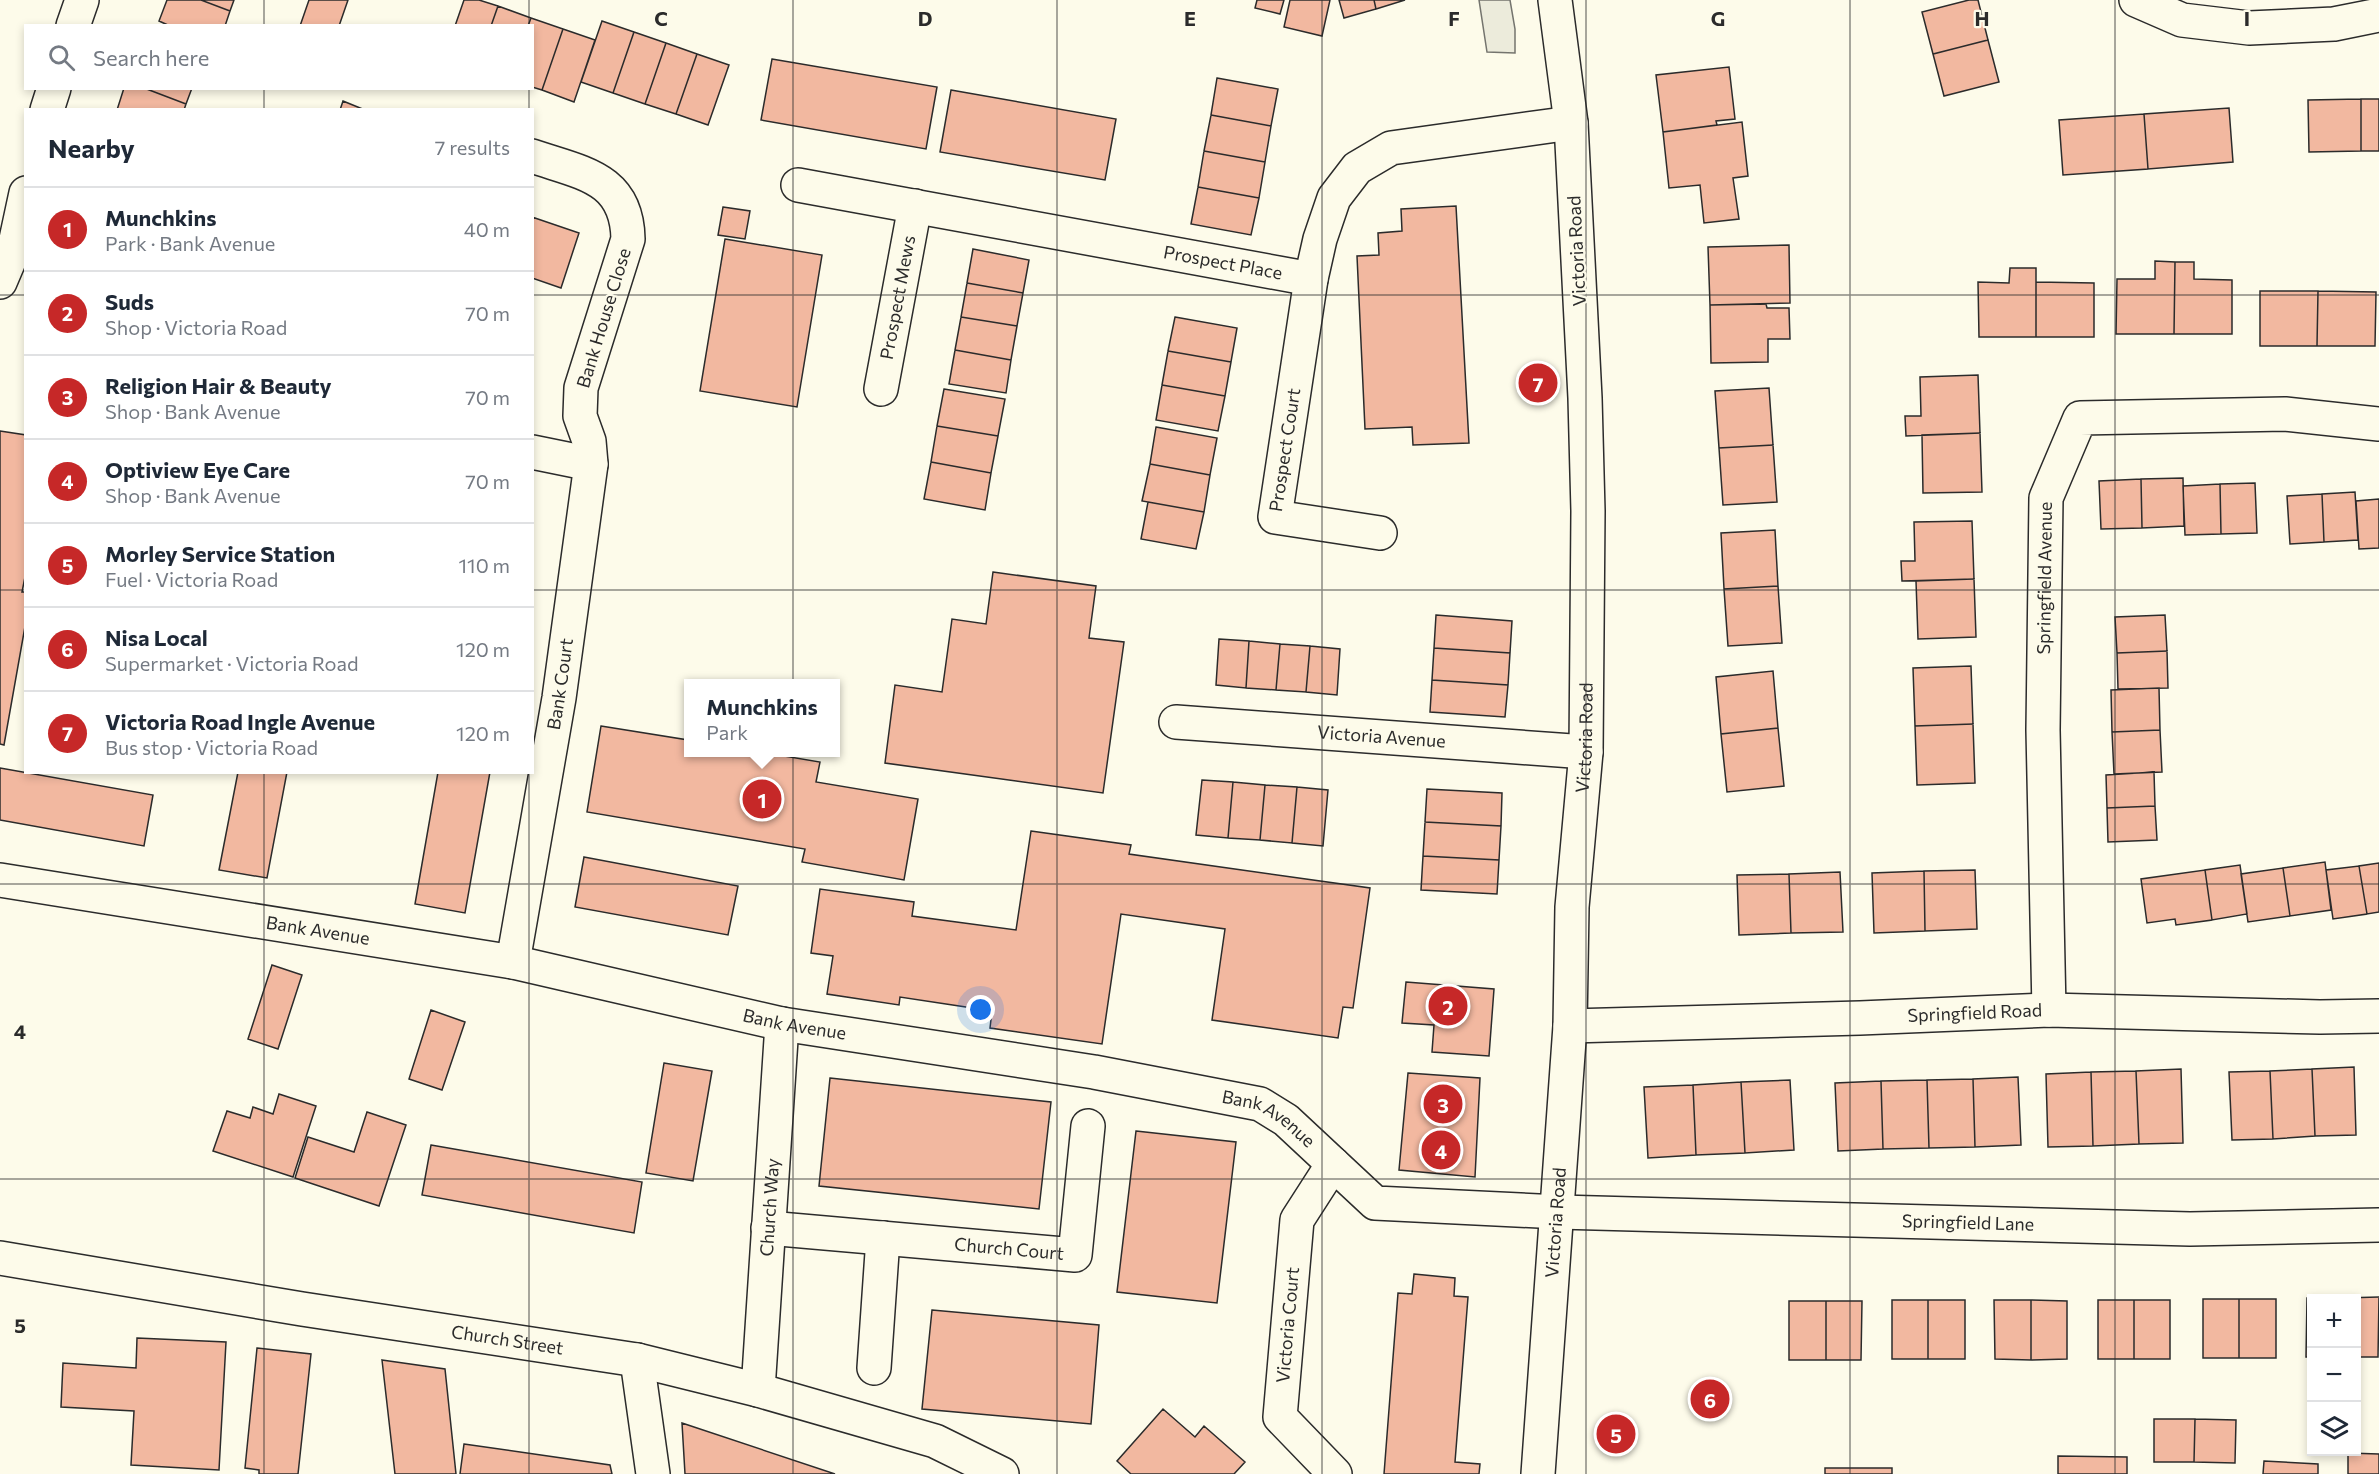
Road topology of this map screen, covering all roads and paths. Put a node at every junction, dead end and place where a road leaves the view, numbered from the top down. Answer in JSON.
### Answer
{"nodes":[{"id":1,"x":82,"y":0,"type":"edge"},
{"id":2,"x":1555,"y":0,"type":"edge"},
{"id":3,"x":2136,"y":0,"type":"edge"},
{"id":4,"x":2379,"y":15,"type":"edge"},
{"id":5,"x":74,"y":24,"type":"edge"},
{"id":6,"x":53,"y":90,"type":"edge"},
{"id":7,"x":48,"y":108,"type":"edge"},
{"id":8,"x":1571,"y":123,"type":"junction"},
{"id":9,"x":534,"y":157,"type":"edge"},
{"id":10,"x":798,"y":185,"type":"dead end"},
{"id":11,"x":915,"y":206,"type":"junction"},
{"id":12,"x":24,"y":213,"type":"edge"},
{"id":13,"x":20,"y":253,"type":"edge"},
{"id":14,"x":1311,"y":279,"type":"junction"},
{"id":15,"x":0,"y":282,"type":"edge"},
{"id":16,"x":881,"y":389,"type":"dead end"},
{"id":17,"x":2379,"y":424,"type":"edge"},
{"id":18,"x":534,"y":452,"type":"edge"},
{"id":19,"x":591,"y":464,"type":"junction"},
{"id":20,"x":1380,"y":533,"type":"dead end"},
{"id":21,"x":1176,"y":722,"type":"dead end"},
{"id":22,"x":1586,"y":752,"type":"junction"},
{"id":23,"x":0,"y":880,"type":"edge"},
{"id":24,"x":513,"y":962,"type":"junction"},
{"id":25,"x":2049,"y":1010,"type":"junction"},
{"id":26,"x":2379,"y":1016,"type":"edge"},
{"id":27,"x":782,"y":1024,"type":"junction"},
{"id":28,"x":1570,"y":1026,"type":"junction"},
{"id":29,"x":1088,"y":1126,"type":"dead end"},
{"id":30,"x":1333,"y":1164,"type":"junction"},
{"id":31,"x":1559,"y":1212,"type":"junction"},
{"id":32,"x":2379,"y":1225,"type":"edge"},
{"id":33,"x":768,"y":1228,"type":"junction"},
{"id":34,"x":883,"y":1238,"type":"junction"},
{"id":35,"x":0,"y":1258,"type":"edge"},
{"id":36,"x":637,"y":1360,"type":"junction"},
{"id":37,"x":874,"y":1368,"type":"dead end"},
{"id":38,"x":759,"y":1390,"type":"junction"},
{"id":39,"x":653,"y":1474,"type":"edge"},
{"id":40,"x":1002,"y":1474,"type":"edge"},
{"id":41,"x":1335,"y":1474,"type":"edge"},
{"id":42,"x":1538,"y":1474,"type":"edge"}],
"edges":[{"from":1,"to":5,"type":"street"},
{"from":2,"to":8,"type":"street","name":"Victoria Road"},
{"from":3,"to":4,"type":"street"},
{"from":6,"to":7,"type":"street"},
{"from":8,"to":14,"type":"street"},
{"from":8,"to":22,"type":"street","name":"Victoria Road"},
{"from":9,"to":19,"type":"street","name":"Bank House Close"},
{"from":10,"to":11,"type":"street","name":"Prospect Place"},
{"from":11,"to":14,"type":"street","name":"Prospect Place"},
{"from":11,"to":16,"type":"street","name":"Prospect Mews"},
{"from":12,"to":13,"type":"street"},
{"from":13,"to":15,"type":"street"},
{"from":14,"to":20,"type":"street","name":"Prospect Court"},
{"from":17,"to":25,"type":"street","name":"Springfield Avenue"},
{"from":18,"to":19,"type":"street"},
{"from":19,"to":24,"type":"street","name":"Bank Court"},
{"from":21,"to":22,"type":"street","name":"Victoria Avenue"},
{"from":22,"to":28,"type":"street","name":"Victoria Road"},
{"from":23,"to":24,"type":"street","name":"Bank Avenue"},
{"from":24,"to":27,"type":"street","name":"Bank Avenue"},
{"from":25,"to":26,"type":"street","name":"Springfield Road"},
{"from":25,"to":28,"type":"street","name":"Springfield Road"},
{"from":27,"to":30,"type":"street","name":"Bank Avenue"},
{"from":27,"to":33,"type":"street","name":"Church Way"},
{"from":28,"to":31,"type":"street","name":"Victoria Road"},
{"from":29,"to":34,"type":"street","name":"Church Court"},
{"from":30,"to":31,"type":"street","name":"Bank Avenue"},
{"from":30,"to":41,"type":"street","name":"Victoria Court"},
{"from":31,"to":32,"type":"street","name":"Springfield Lane"},
{"from":31,"to":42,"type":"street","name":"Victoria Road"},
{"from":33,"to":34,"type":"street","name":"Church Court"},
{"from":33,"to":38,"type":"street","name":"Church Way"},
{"from":34,"to":37,"type":"street"},
{"from":35,"to":36,"type":"street","name":"Church Street"},
{"from":36,"to":38,"type":"street","name":"Church Street"},
{"from":36,"to":39,"type":"street"},
{"from":38,"to":40,"type":"street","name":"Church Street"}]}
